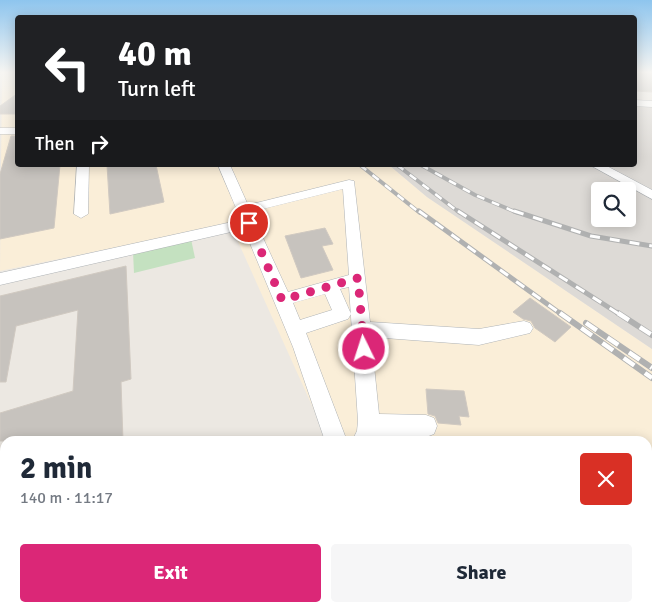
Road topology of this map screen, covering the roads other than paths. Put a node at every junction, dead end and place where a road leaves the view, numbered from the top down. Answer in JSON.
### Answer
{"nodes":[{"id":1,"x":637,"y":103,"type":"edge"},
{"id":2,"x":652,"y":104,"type":"edge"},
{"id":3,"x":0,"y":131,"type":"edge"},
{"id":4,"x":15,"y":131,"type":"edge"},
{"id":5,"x":83,"y":167,"type":"edge"},
{"id":6,"x":225,"y":167,"type":"edge"},
{"id":7,"x":600,"y":167,"type":"edge"},
{"id":8,"x":652,"y":194,"type":"edge"},
{"id":9,"x":81,"y":214,"type":"dead end"},
{"id":10,"x":246,"y":216,"type":"junction"},
{"id":11,"x":358,"y":278,"type":"junction"},
{"id":12,"x":0,"y":279,"type":"edge"},
{"id":13,"x":330,"y":286,"type":"junction"},
{"id":14,"x":282,"y":300,"type":"junction"},
{"id":15,"x":524,"y":328,"type":"dead end"},
{"id":16,"x":295,"y":329,"type":"junction"},
{"id":17,"x":363,"y":329,"type":"junction"},
{"id":18,"x":426,"y":426,"type":"dead end"},
{"id":19,"x":366,"y":433,"type":"edge"},
{"id":20,"x":334,"y":436,"type":"edge"}],
"edges":[{"from":1,"to":2,"type":"street"},
{"from":3,"to":4,"type":"street"},
{"from":5,"to":9,"type":"street"},
{"from":6,"to":10,"type":"street"},
{"from":7,"to":8,"type":"street"},
{"from":10,"to":11,"type":"street"},
{"from":10,"to":12,"type":"street"},
{"from":10,"to":14,"type":"street"},
{"from":11,"to":13,"type":"street"},
{"from":11,"to":17,"type":"street"},
{"from":13,"to":14,"type":"street"},
{"from":13,"to":16,"type":"street"},
{"from":14,"to":16,"type":"street"},
{"from":15,"to":17,"type":"street"},
{"from":16,"to":20,"type":"street"},
{"from":17,"to":19,"type":"street"},
{"from":18,"to":19,"type":"street"}]}
